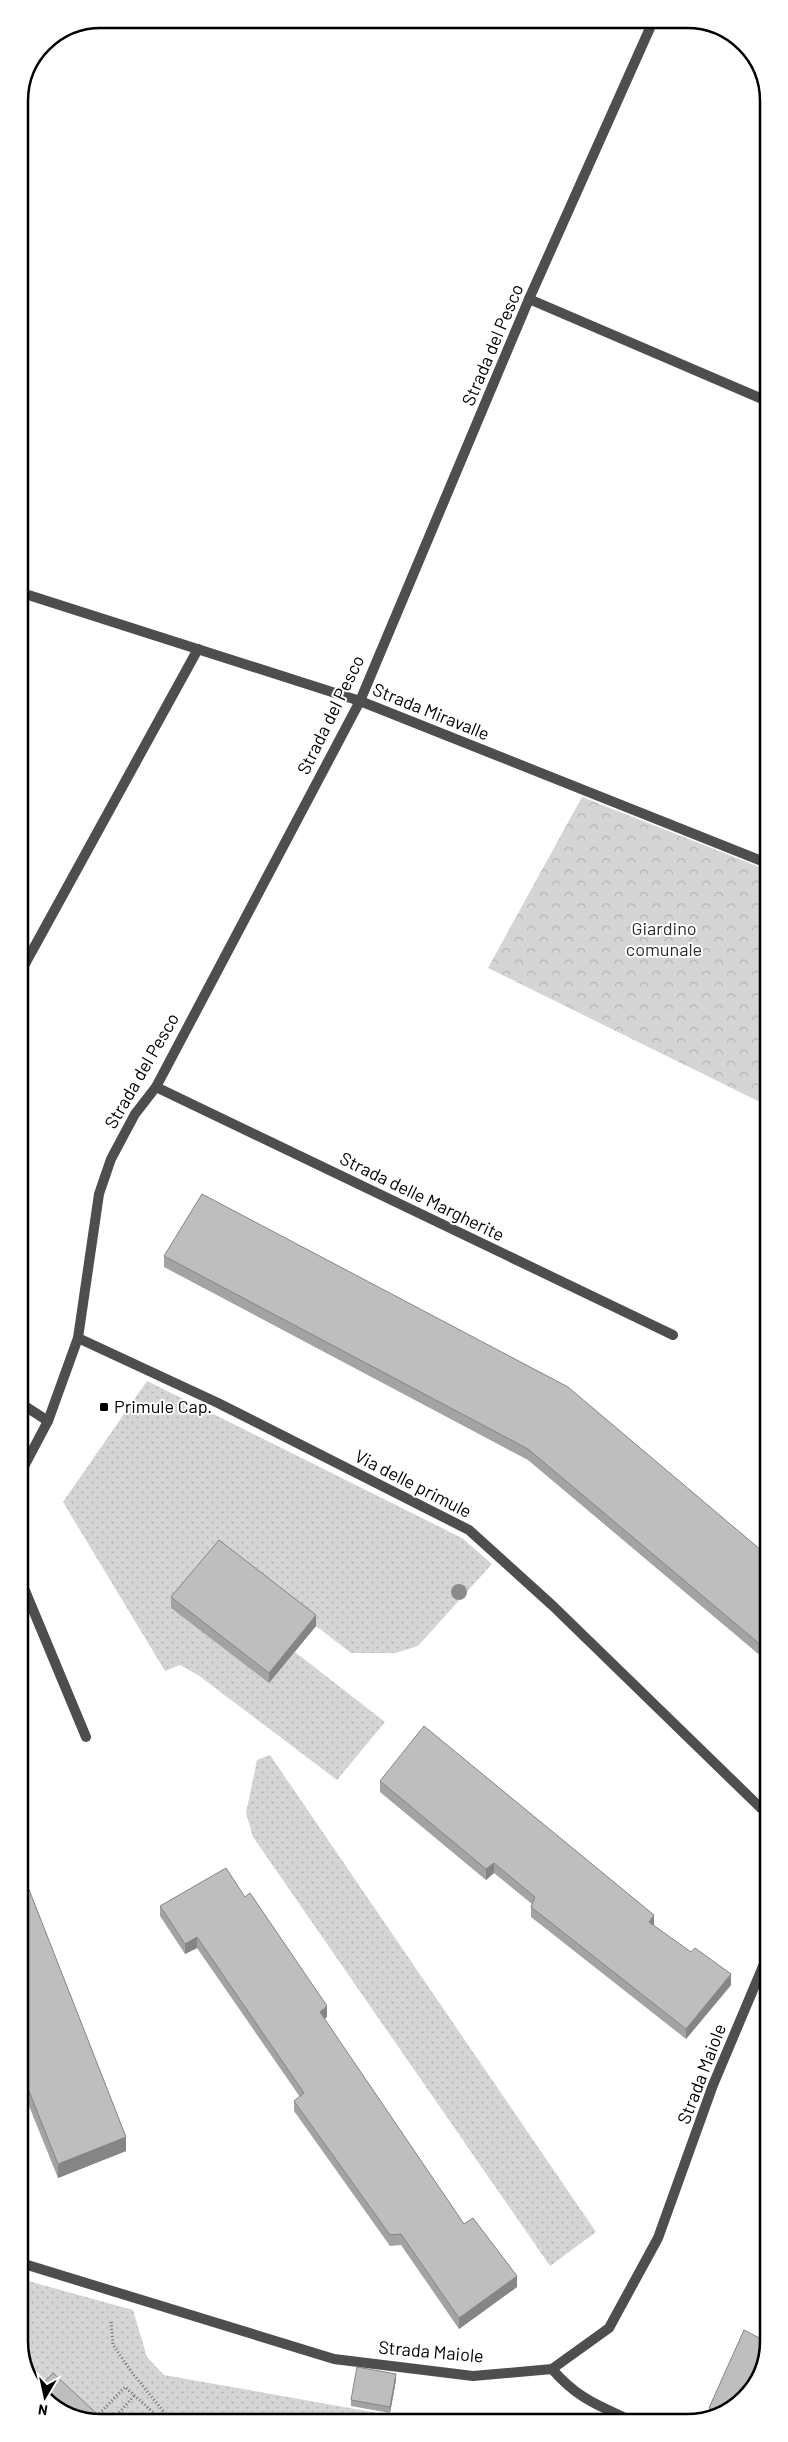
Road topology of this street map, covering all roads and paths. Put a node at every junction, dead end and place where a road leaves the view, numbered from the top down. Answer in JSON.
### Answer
{"nodes":[{"id":1,"x":650,"y":28,"type":"edge"},
{"id":2,"x":530,"y":299,"type":"junction"},
{"id":3,"x":760,"y":398,"type":"edge"},
{"id":4,"x":28,"y":595,"type":"edge"},
{"id":5,"x":198,"y":649,"type":"junction"},
{"id":6,"x":360,"y":701,"type":"junction"},
{"id":7,"x":760,"y":860,"type":"edge"},
{"id":8,"x":28,"y":957,"type":"edge"},
{"id":9,"x":156,"y":1088,"type":"junction"},
{"id":10,"x":673,"y":1335,"type":"dead end"},
{"id":11,"x":78,"y":1338,"type":"junction"},
{"id":12,"x":28,"y":1408,"type":"edge"},
{"id":13,"x":48,"y":1422,"type":"junction"},
{"id":14,"x":28,"y":1459,"type":"edge"},
{"id":15,"x":28,"y":1598,"type":"edge"},
{"id":16,"x":86,"y":1737,"type":"dead end"},
{"id":17,"x":760,"y":1807,"type":"edge"},
{"id":18,"x":760,"y":1973,"type":"edge"},
{"id":19,"x":28,"y":2265,"type":"edge"},
{"id":20,"x":111,"y":2322,"type":"dead end"},
{"id":21,"x":552,"y":2369,"type":"junction"},
{"id":22,"x":134,"y":2396,"type":"junction"},
{"id":23,"x":100,"y":2414,"type":"edge"},
{"id":24,"x":118,"y":2414,"type":"edge"},
{"id":25,"x":155,"y":2414,"type":"edge"},
{"id":26,"x":166,"y":2414,"type":"edge"},
{"id":27,"x":616,"y":2414,"type":"edge"}],
"edges":[{"from":1,"to":2,"type":"street","name":"Strada del Pesco"},
{"from":2,"to":3,"type":"street"},
{"from":2,"to":6,"type":"street","name":"Strada del Pesco"},
{"from":4,"to":5,"type":"street","name":"Strada Miravalle"},
{"from":5,"to":6,"type":"street","name":"Strada Miravalle"},
{"from":5,"to":8,"type":"street"},
{"from":6,"to":7,"type":"street","name":"Strada Miravalle"},
{"from":6,"to":9,"type":"street","name":"Strada del Pesco"},
{"from":9,"to":10,"type":"street","name":"Strada delle Margherite"},
{"from":9,"to":11,"type":"street","name":"Strada del Pesco"},
{"from":11,"to":13,"type":"street","name":"Strada del Pesco"},
{"from":11,"to":17,"type":"street","name":"Via delle primule"},
{"from":12,"to":13,"type":"street"},
{"from":13,"to":14,"type":"street","name":"Strada del Pesco"},
{"from":15,"to":16,"type":"street"},
{"from":18,"to":21,"type":"street","name":"Strada Maiole"},
{"from":19,"to":21,"type":"street","name":"Strada Maiole"},
{"from":20,"to":26,"type":"path"},
{"from":21,"to":27,"type":"street"},
{"from":22,"to":23,"type":"path"},
{"from":22,"to":24,"type":"path"},
{"from":22,"to":25,"type":"path"}]}
